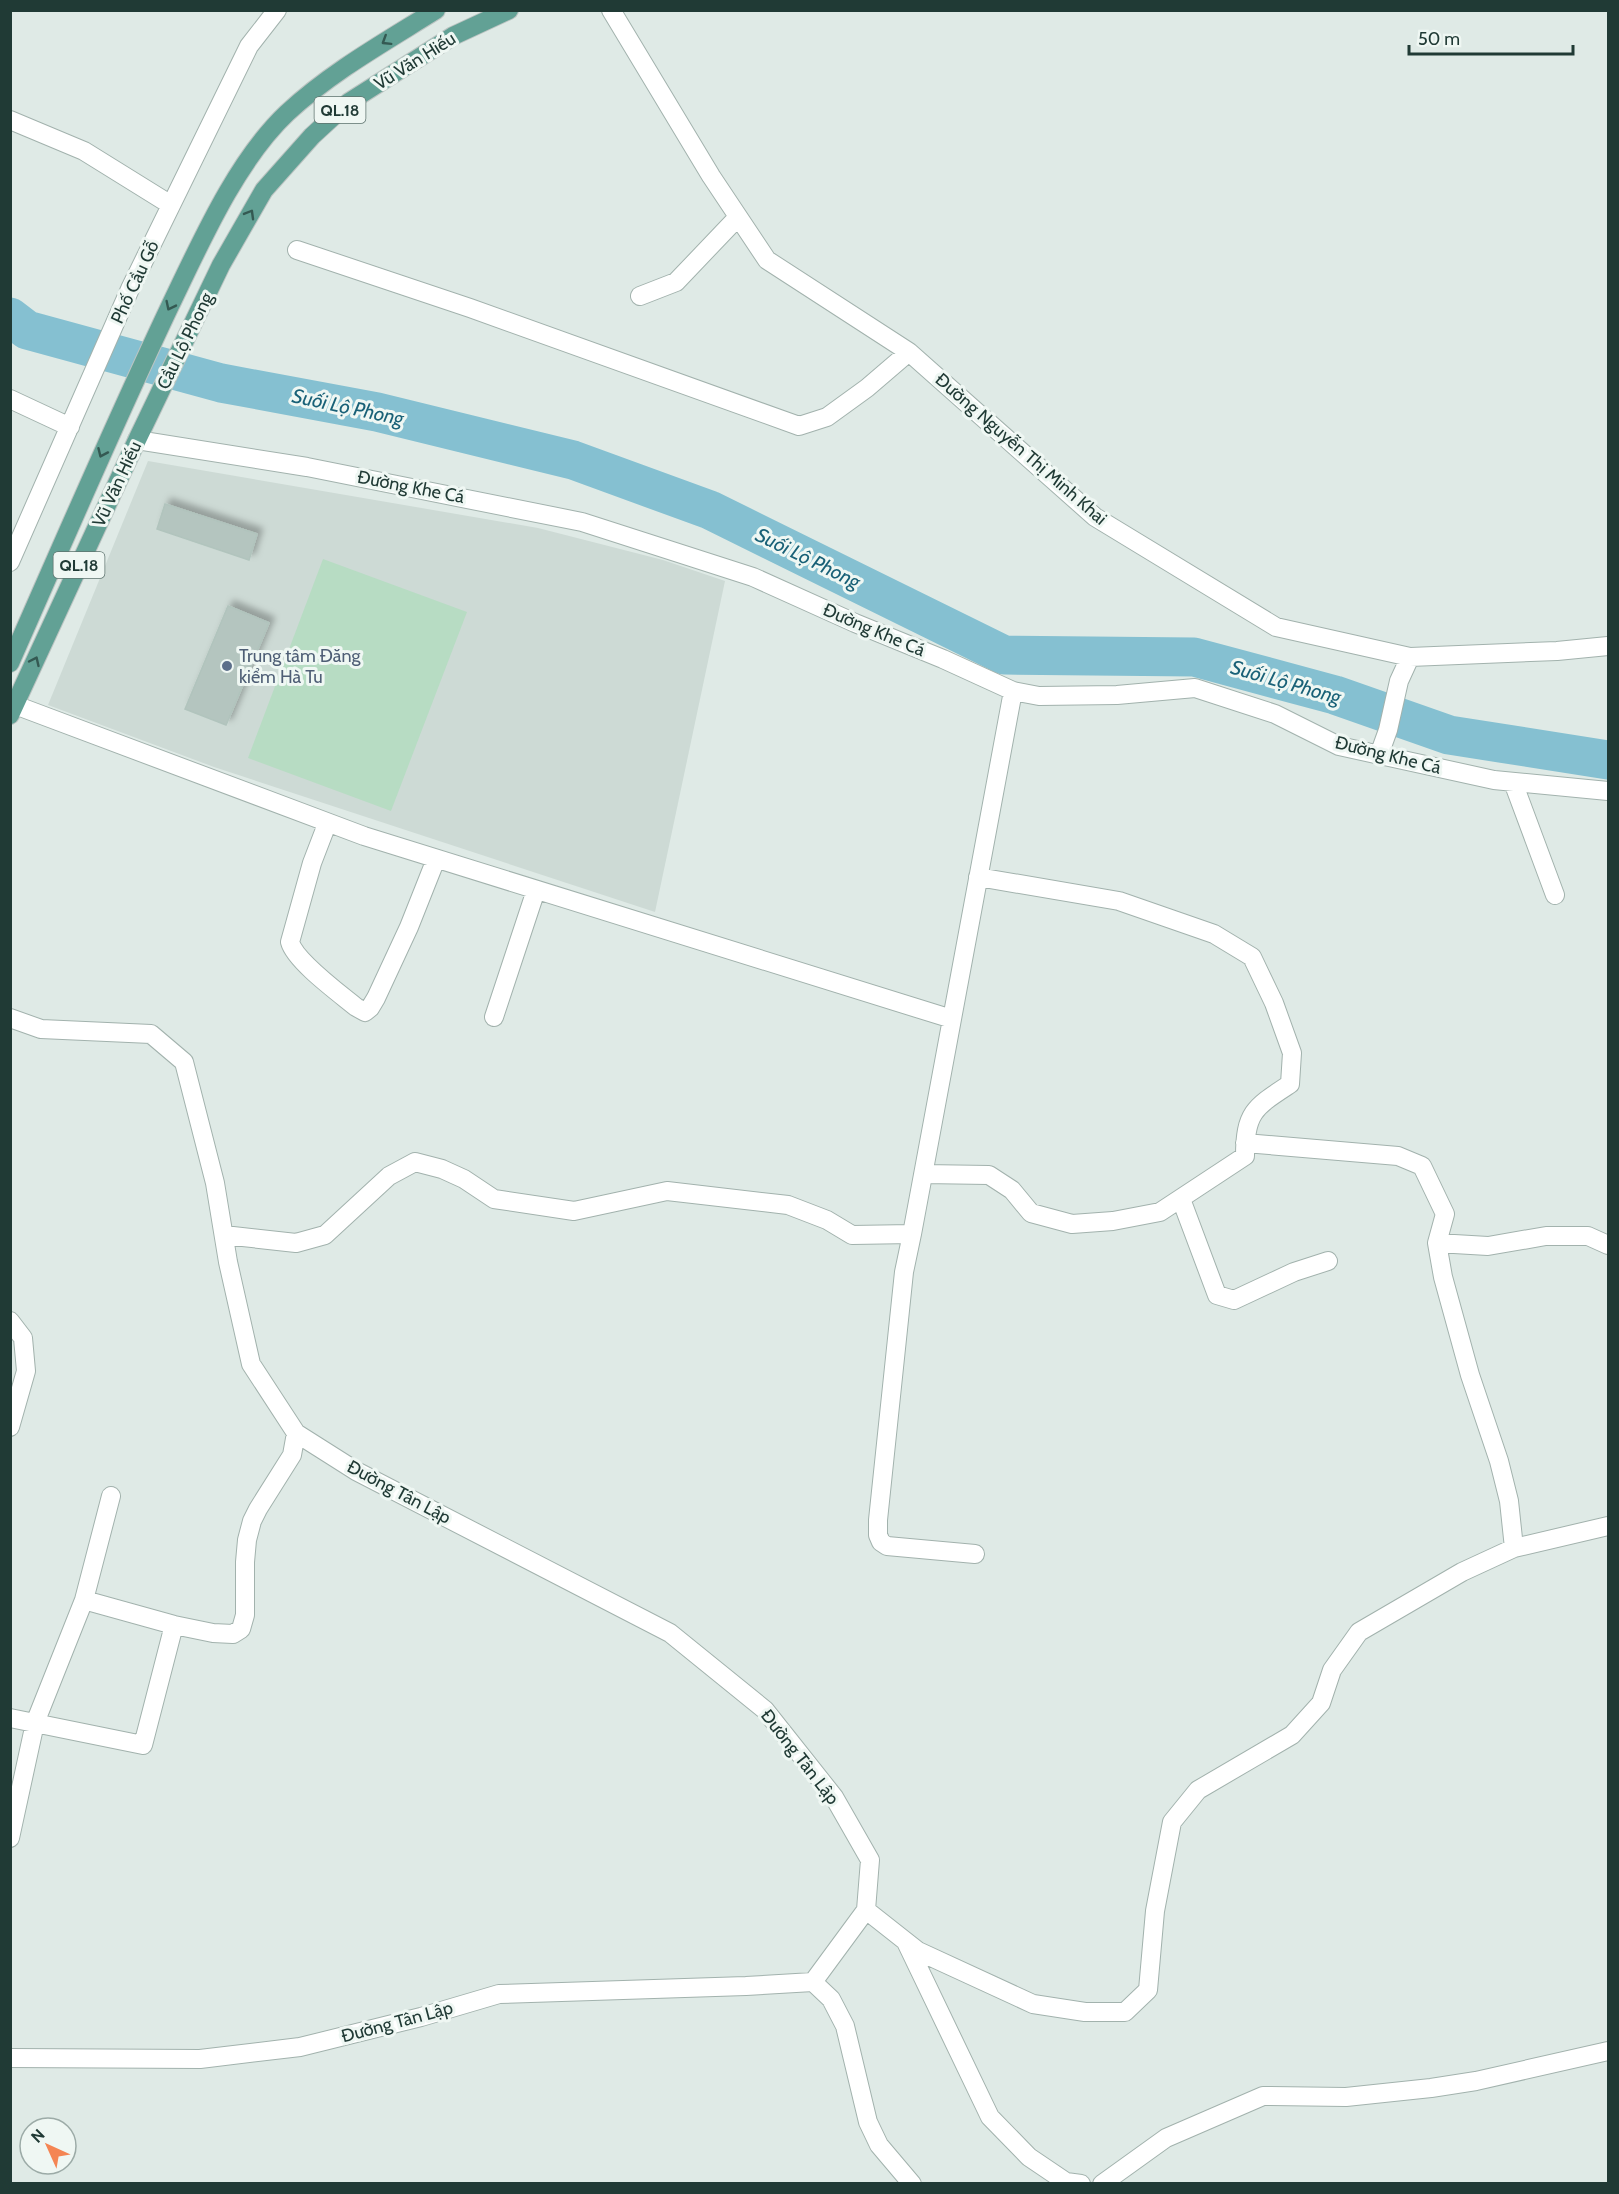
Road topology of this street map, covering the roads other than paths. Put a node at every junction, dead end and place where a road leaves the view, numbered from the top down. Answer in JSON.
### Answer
{"nodes":[{"id":1,"x":277,"y":10,"type":"edge"},
{"id":2,"x":436,"y":10,"type":"edge"},
{"id":3,"x":509,"y":10,"type":"edge"},
{"id":4,"x":611,"y":10,"type":"edge"},
{"id":5,"x":10,"y":120,"type":"edge"},
{"id":6,"x":171,"y":205,"type":"junction"},
{"id":7,"x":738,"y":217,"type":"junction"},
{"id":8,"x":297,"y":250,"type":"dead end"},
{"id":9,"x":196,"y":253,"type":"joint"},
{"id":10,"x":221,"y":265,"type":"joint"},
{"id":11,"x":640,"y":296,"type":"dead end"},
{"id":12,"x":909,"y":352,"type":"junction"},
{"id":13,"x":10,"y":399,"type":"edge"},
{"id":14,"x":126,"y":399,"type":"joint"},
{"id":15,"x":148,"y":417,"type":"joint"},
{"id":16,"x":70,"y":427,"type":"junction"},
{"id":17,"x":137,"y":440,"type":"junction"},
{"id":18,"x":10,"y":562,"type":"edge"},
{"id":19,"x":1608,"y":646,"type":"edge"},
{"id":20,"x":1410,"y":657,"type":"junction"},
{"id":21,"x":10,"y":663,"type":"edge"},
{"id":22,"x":1013,"y":692,"type":"junction"},
{"id":23,"x":13,"y":710,"type":"edge"},
{"id":24,"x":1379,"y":755,"type":"junction"},
{"id":25,"x":1513,"y":782,"type":"junction"},
{"id":26,"x":1608,"y":791,"type":"edge"},
{"id":27,"x":327,"y":824,"type":"junction"},
{"id":28,"x":436,"y":859,"type":"junction"},
{"id":29,"x":978,"y":877,"type":"junction"},
{"id":30,"x":536,"y":890,"type":"junction"},
{"id":31,"x":1555,"y":895,"type":"dead end"},
{"id":32,"x":494,"y":1017,"type":"dead end"},
{"id":33,"x":10,"y":1018,"type":"edge"},
{"id":34,"x":952,"y":1019,"type":"junction"},
{"id":35,"x":1245,"y":1143,"type":"junction"},
{"id":36,"x":923,"y":1174,"type":"junction"},
{"id":37,"x":1181,"y":1199,"type":"junction"},
{"id":38,"x":912,"y":1234,"type":"junction"},
{"id":39,"x":224,"y":1235,"type":"junction"},
{"id":40,"x":1437,"y":1243,"type":"junction"},
{"id":41,"x":1608,"y":1245,"type":"edge"},
{"id":42,"x":1328,"y":1261,"type":"dead end"},
{"id":43,"x":10,"y":1321,"type":"edge"},
{"id":44,"x":10,"y":1427,"type":"edge"},
{"id":45,"x":296,"y":1432,"type":"junction"},
{"id":46,"x":111,"y":1496,"type":"dead end"},
{"id":47,"x":1608,"y":1526,"type":"edge"},
{"id":48,"x":1514,"y":1548,"type":"junction"},
{"id":49,"x":975,"y":1554,"type":"dead end"},
{"id":50,"x":84,"y":1600,"type":"junction"},
{"id":51,"x":174,"y":1625,"type":"junction"},
{"id":52,"x":10,"y":1719,"type":"edge"},
{"id":53,"x":35,"y":1724,"type":"junction"},
{"id":54,"x":10,"y":1838,"type":"edge"},
{"id":55,"x":866,"y":1910,"type":"junction"},
{"id":56,"x":905,"y":1940,"type":"junction"},
{"id":57,"x":813,"y":1982,"type":"junction"},
{"id":58,"x":1608,"y":2051,"type":"edge"},
{"id":59,"x":10,"y":2058,"type":"edge"},
{"id":60,"x":912,"y":2184,"type":"edge"},
{"id":61,"x":1081,"y":2184,"type":"edge"},
{"id":62,"x":1102,"y":2184,"type":"edge"}],
"edges":[{"from":1,"to":6,"type":"street","name":"Phố Cầu Gỗ"},
{"from":2,"to":9,"type":"main road","name":"Vũ Văn Hiếu","number":"QL.18","one_way":true},
{"from":10,"to":3,"type":"main road","name":"Vũ Văn Hiếu","number":"QL.18","one_way":true},
{"from":4,"to":7,"type":"street","name":"Đường Nguyễn Thị Minh Khai"},
{"from":5,"to":6,"type":"street"},
{"from":6,"to":16,"type":"street","name":"Phố Cầu Gỗ"},
{"from":7,"to":11,"type":"street"},
{"from":7,"to":12,"type":"street","name":"Đường Nguyễn Thị Minh Khai"},
{"from":8,"to":12,"type":"street"},
{"from":9,"to":14,"type":"main road","name":"Cầu Lộ Phong","number":"QL.18","one_way":true},
{"from":10,"to":15,"type":"main road","name":"Cầu Lộ Phong","number":"QL.18"},
{"from":12,"to":20,"type":"street","name":"Đường Nguyễn Thị Minh Khai"},
{"from":13,"to":16,"type":"street"},
{"from":14,"to":21,"type":"main road","name":"Vũ Văn Hiếu","number":"QL.18","one_way":true},
{"from":15,"to":17,"type":"main road","name":"Vũ Văn Hiếu","number":"QL.18"},
{"from":16,"to":18,"type":"street","name":"Phố Cầu Gỗ"},
{"from":17,"to":22,"type":"street","name":"Đường Khe Cá"},
{"from":23,"to":17,"type":"main road","name":"Vũ Văn Hiếu","number":"QL.18","one_way":true},
{"from":19,"to":20,"type":"street","name":"Đường Nguyễn Thị Minh Khai"},
{"from":20,"to":24,"type":"street"},
{"from":22,"to":24,"type":"street","name":"Đường Khe Cá"},
{"from":22,"to":29,"type":"street"},
{"from":23,"to":27,"type":"street"},
{"from":24,"to":25,"type":"street","name":"Đường Khe Cá"},
{"from":25,"to":26,"type":"street","name":"Đường Khe Cá"},
{"from":25,"to":31,"type":"street"},
{"from":27,"to":28,"type":"street"},
{"from":27,"to":28,"type":"street"},
{"from":28,"to":30,"type":"street"},
{"from":29,"to":34,"type":"street"},
{"from":29,"to":35,"type":"street"},
{"from":30,"to":32,"type":"street"},
{"from":30,"to":34,"type":"street"},
{"from":33,"to":39,"type":"street","name":"Đường Tân Lập"},
{"from":34,"to":36,"type":"street"},
{"from":35,"to":37,"type":"street"},
{"from":35,"to":40,"type":"street"},
{"from":36,"to":37,"type":"street"},
{"from":36,"to":38,"type":"street"},
{"from":37,"to":42,"type":"street"},
{"from":38,"to":39,"type":"street"},
{"from":38,"to":49,"type":"street"},
{"from":39,"to":45,"type":"street","name":"Đường Tân Lập"},
{"from":40,"to":41,"type":"street"},
{"from":40,"to":48,"type":"street"},
{"from":43,"to":44,"type":"street"},
{"from":45,"to":51,"type":"street"},
{"from":45,"to":55,"type":"street","name":"Đường Tân Lập"},
{"from":46,"to":50,"type":"street"},
{"from":47,"to":48,"type":"street"},
{"from":48,"to":56,"type":"street"},
{"from":50,"to":51,"type":"street"},
{"from":50,"to":53,"type":"street"},
{"from":51,"to":53,"type":"street"},
{"from":52,"to":53,"type":"street"},
{"from":53,"to":54,"type":"street"},
{"from":55,"to":56,"type":"street"},
{"from":55,"to":57,"type":"street"},
{"from":56,"to":61,"type":"street"},
{"from":57,"to":59,"type":"street","name":"Đường Tân Lập"},
{"from":57,"to":60,"type":"street"},
{"from":58,"to":62,"type":"street"}]}
